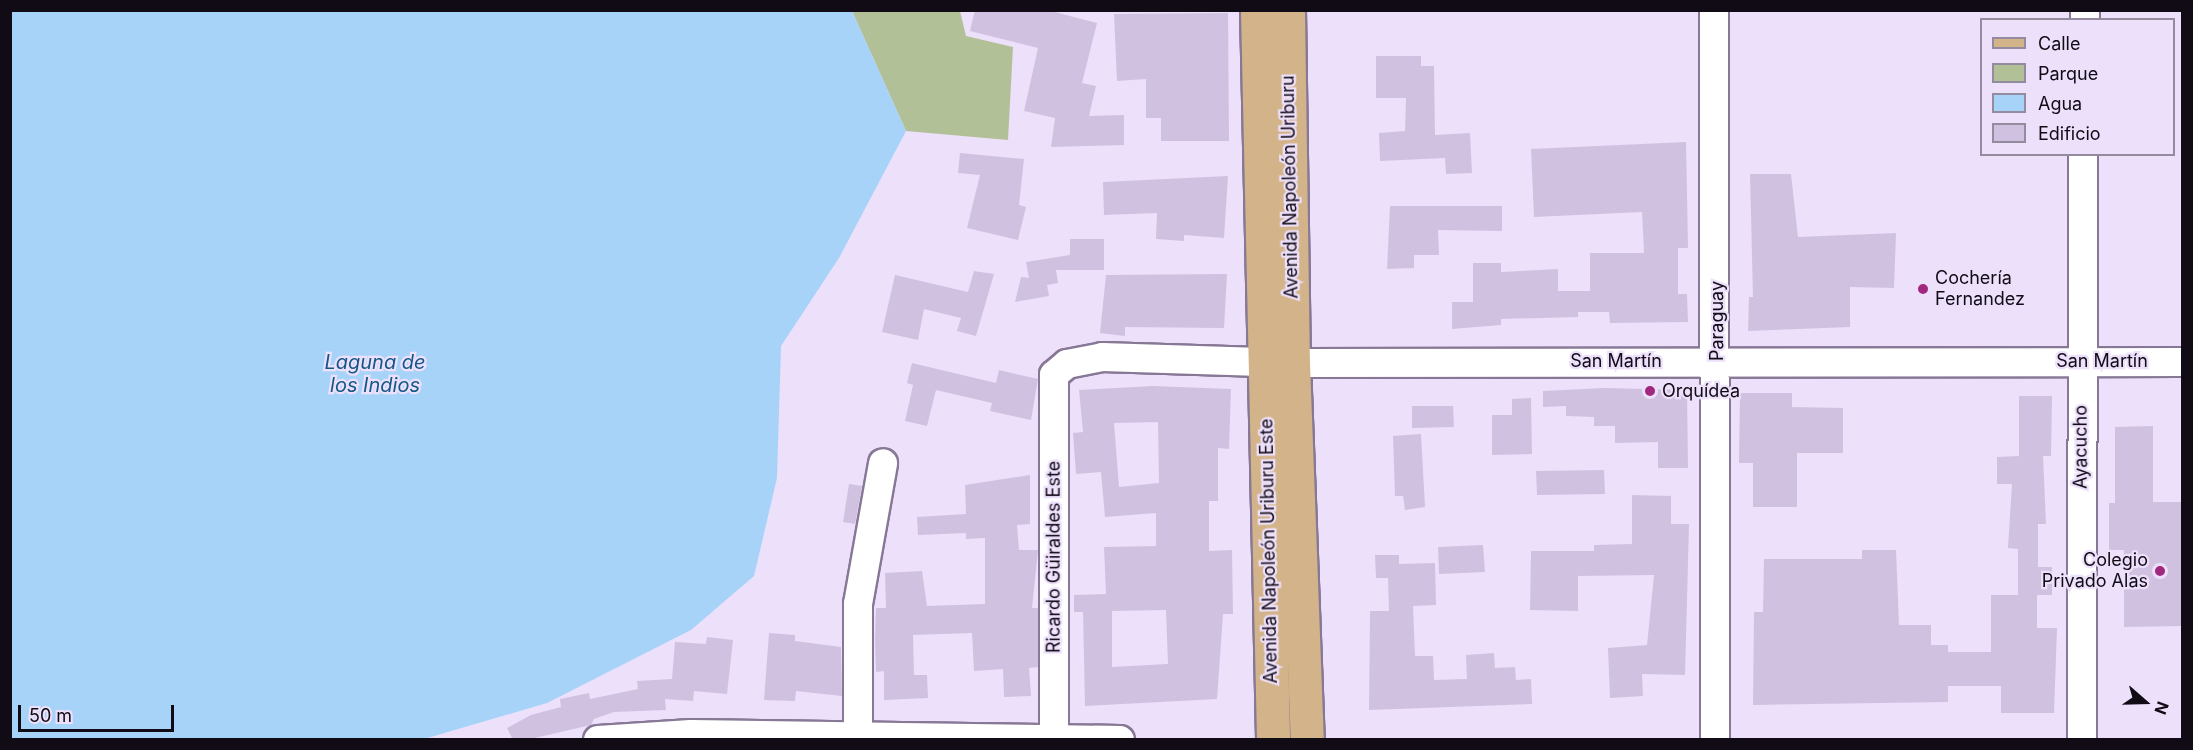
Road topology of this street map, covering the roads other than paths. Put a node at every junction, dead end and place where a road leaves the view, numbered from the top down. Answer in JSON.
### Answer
{"nodes":[{"id":1,"x":1257,"y":10,"type":"edge"},
{"id":2,"x":1287,"y":10,"type":"edge"},
{"id":3,"x":1714,"y":10,"type":"edge"},
{"id":4,"x":2083,"y":156,"type":"edge"},
{"id":5,"x":1717,"y":360,"type":"junction"},
{"id":6,"x":2081,"y":361,"type":"junction"},
{"id":7,"x":2182,"y":362,"type":"edge"},
{"id":8,"x":1279,"y":363,"type":"junction"},
{"id":9,"x":1054,"y":375,"type":"joint"},
{"id":10,"x":883,"y":464,"type":"dead end"},
{"id":11,"x":691,"y":737,"type":"edge"},
{"id":12,"x":858,"y":738,"type":"edge"},
{"id":13,"x":1054,"y":739,"type":"edge"},
{"id":14,"x":598,"y":740,"type":"edge"},
{"id":15,"x":1120,"y":740,"type":"edge"},
{"id":16,"x":1273,"y":740,"type":"edge"},
{"id":17,"x":1307,"y":740,"type":"edge"},
{"id":18,"x":1715,"y":740,"type":"edge"},
{"id":19,"x":2082,"y":740,"type":"edge"}],
"edges":[{"from":1,"to":8,"type":"main road","name":"Avenida Napoleón Uriburu"},
{"from":2,"to":8,"type":"main road","name":"Avenida Napoleón Uriburu"},
{"from":3,"to":5,"type":"street","name":"Paraguay"},
{"from":4,"to":6,"type":"street","name":"Ayacucho"},
{"from":5,"to":6,"type":"street","name":"San Martín"},
{"from":5,"to":8,"type":"street","name":"San Martín"},
{"from":5,"to":18,"type":"street","name":"Paraguay"},
{"from":6,"to":7,"type":"street","name":"San Martín"},
{"from":6,"to":19,"type":"street","name":"Ayacucho"},
{"from":8,"to":9,"type":"street","name":"San Martín"},
{"from":8,"to":16,"type":"main road","name":"Avenida Napoleón Uriburu Este"},
{"from":8,"to":17,"type":"main road","name":"Avenida Napoleón Uriburu Este"},
{"from":9,"to":13,"type":"street","name":"Ricardo Güiraldes Este"},
{"from":10,"to":12,"type":"street"},
{"from":11,"to":12,"type":"street"},
{"from":11,"to":14,"type":"street"},
{"from":12,"to":13,"type":"street"},
{"from":13,"to":15,"type":"street"}]}
